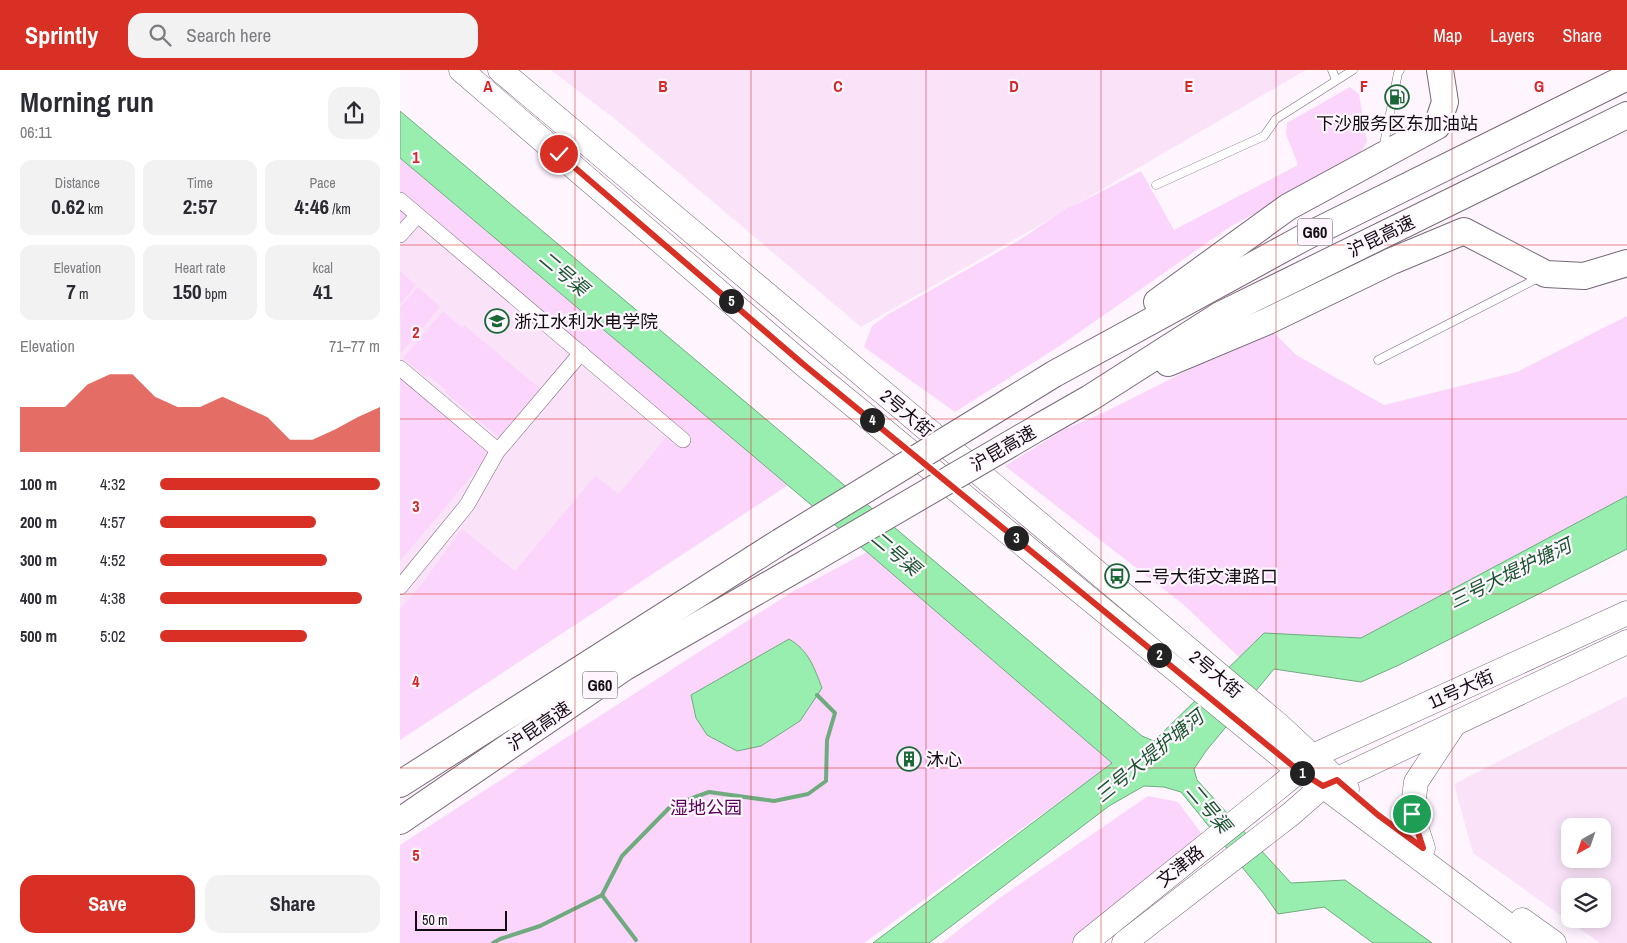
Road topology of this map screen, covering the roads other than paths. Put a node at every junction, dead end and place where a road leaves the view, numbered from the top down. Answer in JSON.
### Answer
{"nodes":[{"id":1,"x":461,"y":70,"type":"edge"},
{"id":2,"x":500,"y":70,"type":"edge"},
{"id":3,"x":1332,"y":70,"type":"edge"},
{"id":4,"x":1353,"y":70,"type":"edge"},
{"id":5,"x":1400,"y":70,"type":"edge"},
{"id":6,"x":1440,"y":70,"type":"edge"},
{"id":7,"x":1627,"y":77,"type":"edge"},
{"id":8,"x":1336,"y":80,"type":"junction"},
{"id":9,"x":1627,"y":114,"type":"edge"},
{"id":10,"x":1382,"y":156,"type":"junction"},
{"id":11,"x":1156,"y":185,"type":"dead end"},
{"id":12,"x":400,"y":200,"type":"edge"},
{"id":13,"x":415,"y":218,"type":"dead end"},
{"id":14,"x":400,"y":235,"type":"edge"},
{"id":15,"x":1627,"y":263,"type":"edge"},
{"id":16,"x":1546,"y":274,"type":"junction"},
{"id":17,"x":581,"y":353,"type":"junction"},
{"id":18,"x":1378,"y":360,"type":"dead end"},
{"id":19,"x":400,"y":368,"type":"edge"},
{"id":20,"x":1054,"y":374,"type":"junction"},
{"id":21,"x":1090,"y":398,"type":"junction"},
{"id":22,"x":682,"y":440,"type":"dead end"},
{"id":23,"x":495,"y":448,"type":"dead end"},
{"id":24,"x":400,"y":587,"type":"edge"},
{"id":25,"x":1627,"y":613,"type":"edge"},
{"id":26,"x":1627,"y":642,"type":"edge"},
{"id":27,"x":1196,"y":671,"type":"junction"},
{"id":28,"x":1455,"y":724,"type":"junction"},
{"id":29,"x":1306,"y":763,"type":"junction"},
{"id":30,"x":1330,"y":783,"type":"junction"},
{"id":31,"x":400,"y":784,"type":"edge"},
{"id":32,"x":400,"y":821,"type":"edge"},
{"id":33,"x":1423,"y":848,"type":"junction"},
{"id":34,"x":1085,"y":943,"type":"edge"},
{"id":35,"x":1124,"y":943,"type":"edge"},
{"id":36,"x":1532,"y":943,"type":"edge"},
{"id":37,"x":1554,"y":943,"type":"edge"}],
"edges":[{"from":1,"to":27,"type":"main road","name":"2号大街"},
{"from":2,"to":27,"type":"main road","name":"2号大街"},
{"from":3,"to":8,"type":"lane"},
{"from":4,"to":8,"type":"lane"},
{"from":5,"to":10,"type":"lane"},
{"from":6,"to":10,"type":"highway"},
{"from":7,"to":20,"type":"highway","name":"沪昆高速","number":"G60"},
{"from":8,"to":11,"type":"lane"},
{"from":9,"to":21,"type":"highway","name":"沪昆高速","number":"G60"},
{"from":10,"to":20,"type":"highway"},
{"from":12,"to":17,"type":"street"},
{"from":13,"to":14,"type":"street"},
{"from":15,"to":16,"type":"highway"},
{"from":16,"to":18,"type":"lane"},
{"from":16,"to":21,"type":"highway"},
{"from":17,"to":22,"type":"street"},
{"from":17,"to":24,"type":"street"},
{"from":19,"to":23,"type":"street"},
{"from":20,"to":31,"type":"highway","name":"沪昆高速","number":"G60","bridge":true},
{"from":21,"to":32,"type":"highway","name":"沪昆高速","number":"G60","bridge":true},
{"from":25,"to":29,"type":"main road","name":"11号大街"},
{"from":26,"to":28,"type":"main road","name":"11号大街"},
{"from":27,"to":29,"type":"main road","name":"2号大街"},
{"from":28,"to":30,"type":"main road","name":"11号大街"},
{"from":28,"to":33,"type":"main road"},
{"from":29,"to":30,"type":"main road","name":"2号大街"},
{"from":29,"to":34,"type":"main road","name":"文津路"},
{"from":30,"to":33,"type":"main road"},
{"from":30,"to":35,"type":"main road","name":"文津路"},
{"from":30,"to":36,"type":"main road"},
{"from":33,"to":37,"type":"main road"}]}
